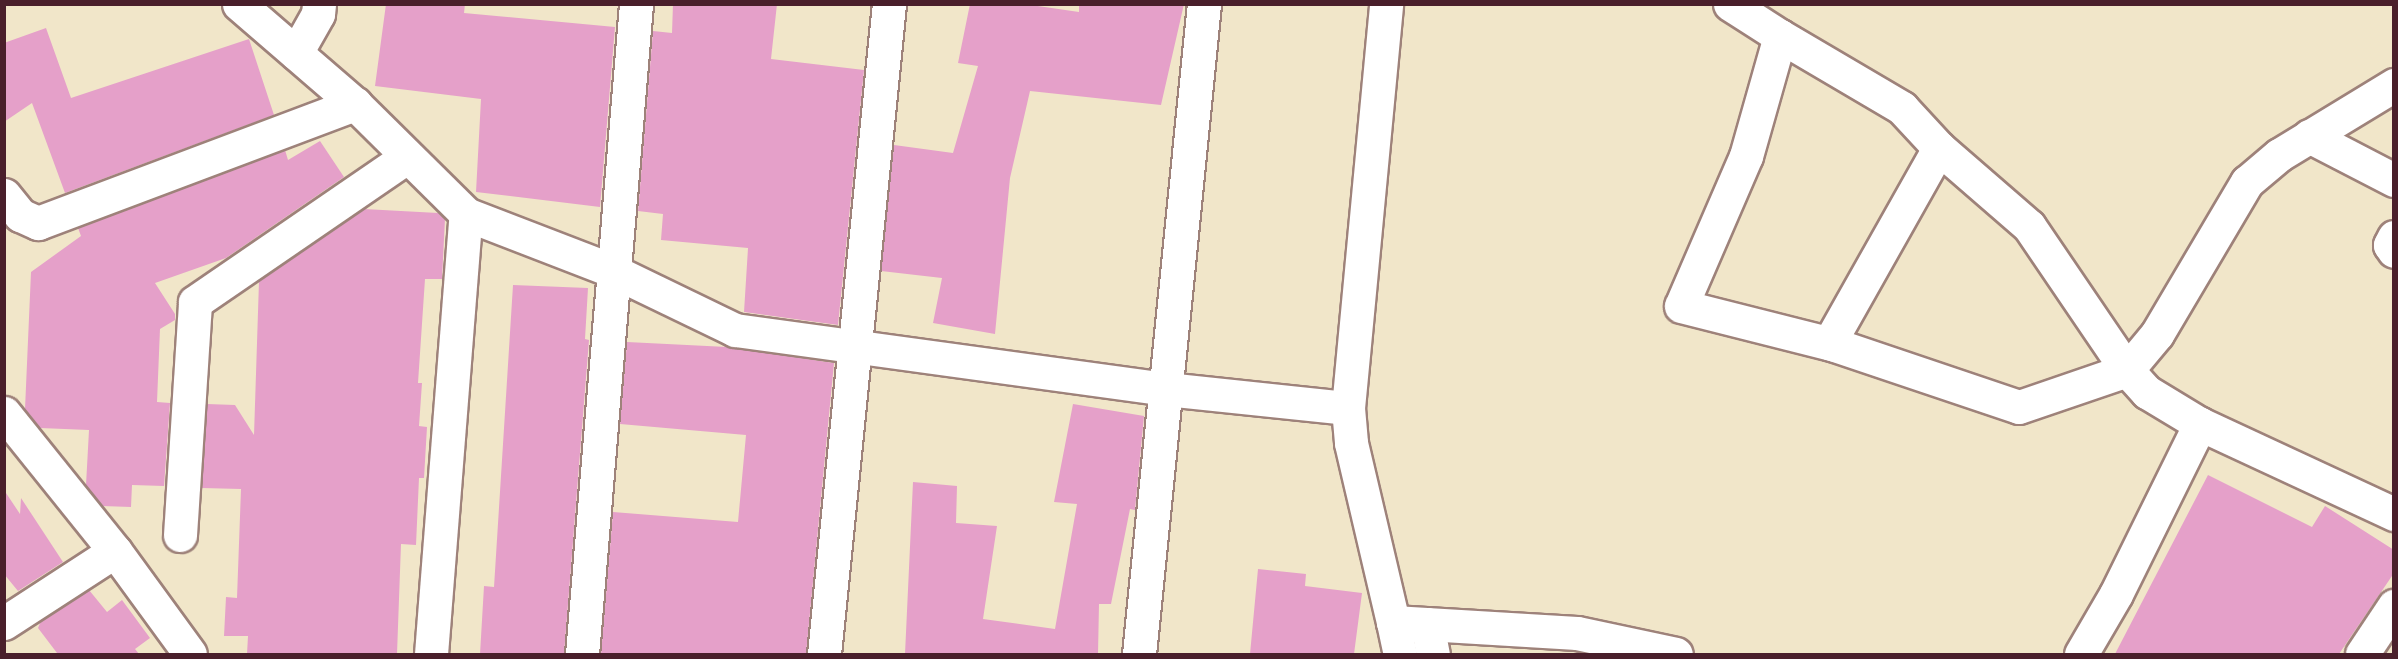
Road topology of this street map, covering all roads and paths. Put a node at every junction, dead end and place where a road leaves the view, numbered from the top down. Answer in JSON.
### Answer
{"nodes":[{"id":1,"x":239,"y":4,"type":"edge"},
{"id":2,"x":319,"y":4,"type":"edge"},
{"id":3,"x":636,"y":4,"type":"edge"},
{"id":4,"x":889,"y":4,"type":"edge"},
{"id":5,"x":1204,"y":4,"type":"edge"},
{"id":6,"x":1386,"y":4,"type":"edge"},
{"id":7,"x":1730,"y":4,"type":"edge"},
{"id":8,"x":1780,"y":36,"type":"junction"},
{"id":9,"x":296,"y":53,"type":"junction"},
{"id":10,"x":2394,"y":85,"type":"edge"},
{"id":11,"x":355,"y":104,"type":"junction"},
{"id":12,"x":2309,"y":136,"type":"junction"},
{"id":13,"x":1939,"y":148,"type":"junction"},
{"id":14,"x":407,"y":157,"type":"junction"},
{"id":15,"x":2394,"y":180,"type":"edge"},
{"id":16,"x":4,"y":195,"type":"edge"},
{"id":17,"x":466,"y":214,"type":"junction"},
{"id":18,"x":2394,"y":237,"type":"edge"},
{"id":19,"x":2394,"y":250,"type":"edge"},
{"id":20,"x":611,"y":270,"type":"junction"},
{"id":21,"x":1835,"y":345,"type":"junction"},
{"id":22,"x":855,"y":349,"type":"junction"},
{"id":23,"x":2127,"y":370,"type":"junction"},
{"id":24,"x":1166,"y":389,"type":"junction"},
{"id":25,"x":1348,"y":408,"type":"junction"},
{"id":26,"x":4,"y":413,"type":"edge"},
{"id":27,"x":2200,"y":424,"type":"junction"},
{"id":28,"x":2394,"y":514,"type":"edge"},
{"id":29,"x":180,"y":535,"type":"dead end"},
{"id":30,"x":115,"y":551,"type":"junction"},
{"id":31,"x":2394,"y":606,"type":"edge"},
{"id":32,"x":1393,"y":622,"type":"junction"},
{"id":33,"x":4,"y":623,"type":"edge"},
{"id":34,"x":1430,"y":639,"type":"edge"},
{"id":35,"x":190,"y":654,"type":"edge"},
{"id":36,"x":431,"y":654,"type":"edge"},
{"id":37,"x":582,"y":654,"type":"edge"},
{"id":38,"x":825,"y":654,"type":"edge"},
{"id":39,"x":1139,"y":654,"type":"edge"},
{"id":40,"x":1400,"y":654,"type":"edge"},
{"id":41,"x":1676,"y":654,"type":"edge"},
{"id":42,"x":2081,"y":654,"type":"edge"},
{"id":43,"x":2362,"y":654,"type":"edge"}],
"edges":[{"from":1,"to":9,"type":"street"},
{"from":2,"to":9,"type":"street"},
{"from":3,"to":20,"type":"street"},
{"from":4,"to":22,"type":"street"},
{"from":5,"to":24,"type":"street"},
{"from":6,"to":25,"type":"street"},
{"from":7,"to":8,"type":"street"},
{"from":8,"to":13,"type":"street"},
{"from":8,"to":21,"type":"street"},
{"from":9,"to":11,"type":"street"},
{"from":10,"to":12,"type":"street"},
{"from":11,"to":14,"type":"street"},
{"from":11,"to":16,"type":"street"},
{"from":12,"to":15,"type":"street"},
{"from":12,"to":23,"type":"street"},
{"from":13,"to":21,"type":"street"},
{"from":13,"to":23,"type":"street"},
{"from":14,"to":17,"type":"street"},
{"from":14,"to":29,"type":"street"},
{"from":17,"to":20,"type":"street"},
{"from":17,"to":36,"type":"street"},
{"from":18,"to":19,"type":"street"},
{"from":20,"to":22,"type":"street"},
{"from":20,"to":37,"type":"street"},
{"from":21,"to":23,"type":"street"},
{"from":22,"to":24,"type":"street"},
{"from":22,"to":38,"type":"street"},
{"from":23,"to":27,"type":"street"},
{"from":24,"to":25,"type":"street"},
{"from":24,"to":39,"type":"street"},
{"from":25,"to":32,"type":"street"},
{"from":26,"to":30,"type":"street"},
{"from":27,"to":28,"type":"street"},
{"from":27,"to":42,"type":"street"},
{"from":30,"to":33,"type":"street"},
{"from":30,"to":35,"type":"street"},
{"from":31,"to":43,"type":"street"},
{"from":32,"to":34,"type":"street"},
{"from":32,"to":40,"type":"street"},
{"from":34,"to":41,"type":"street"}]}
